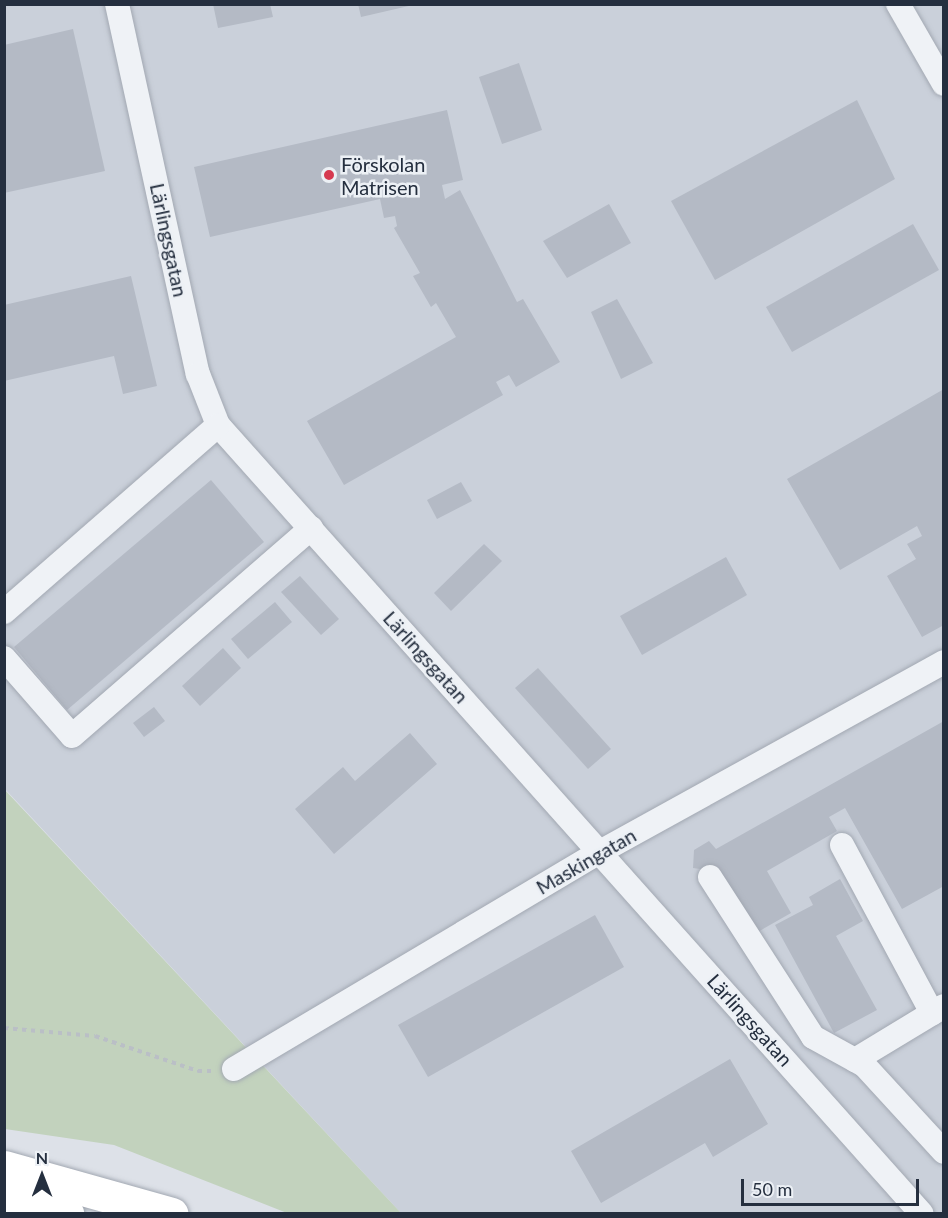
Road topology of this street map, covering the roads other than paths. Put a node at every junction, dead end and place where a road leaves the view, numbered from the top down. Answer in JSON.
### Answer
{"nodes":[{"id":1,"x":117,"y":4,"type":"edge"},
{"id":2,"x":898,"y":4,"type":"edge"},
{"id":3,"x":944,"y":84,"type":"edge"},
{"id":4,"x":218,"y":425,"type":"junction"},
{"id":5,"x":310,"y":528,"type":"junction"},
{"id":6,"x":4,"y":612,"type":"edge"},
{"id":7,"x":4,"y":658,"type":"edge"},
{"id":8,"x":944,"y":662,"type":"edge"},
{"id":9,"x":842,"y":845,"type":"dead end"},
{"id":10,"x":600,"y":852,"type":"junction"},
{"id":11,"x":710,"y":877,"type":"dead end"},
{"id":12,"x":938,"y":1010,"type":"edge"},
{"id":13,"x":855,"y":1060,"type":"junction"},
{"id":14,"x":234,"y":1069,"type":"road end"},
{"id":15,"x":944,"y":1152,"type":"edge"},
{"id":16,"x":4,"y":1167,"type":"edge"},
{"id":17,"x":4,"y":1196,"type":"edge"},
{"id":18,"x":66,"y":1214,"type":"edge"},
{"id":19,"x":172,"y":1214,"type":"edge"},
{"id":20,"x":922,"y":1214,"type":"edge"}],
"edges":[{"from":1,"to":4,"type":"street","name":"Lärlingsgatan"},
{"from":2,"to":3,"type":"street"},
{"from":4,"to":5,"type":"street","name":"Lärlingsgatan"},
{"from":4,"to":6,"type":"street"},
{"from":5,"to":7,"type":"street"},
{"from":5,"to":10,"type":"street","name":"Lärlingsgatan"},
{"from":8,"to":10,"type":"street","name":"Maskingatan"},
{"from":9,"to":12,"type":"street"},
{"from":10,"to":14,"type":"street","name":"Maskingatan"},
{"from":10,"to":20,"type":"street","name":"Lärlingsgatan"},
{"from":11,"to":13,"type":"street"},
{"from":12,"to":13,"type":"street"},
{"from":13,"to":15,"type":"street"},
{"from":16,"to":19,"type":"highway"},
{"from":17,"to":18,"type":"highway"}]}
